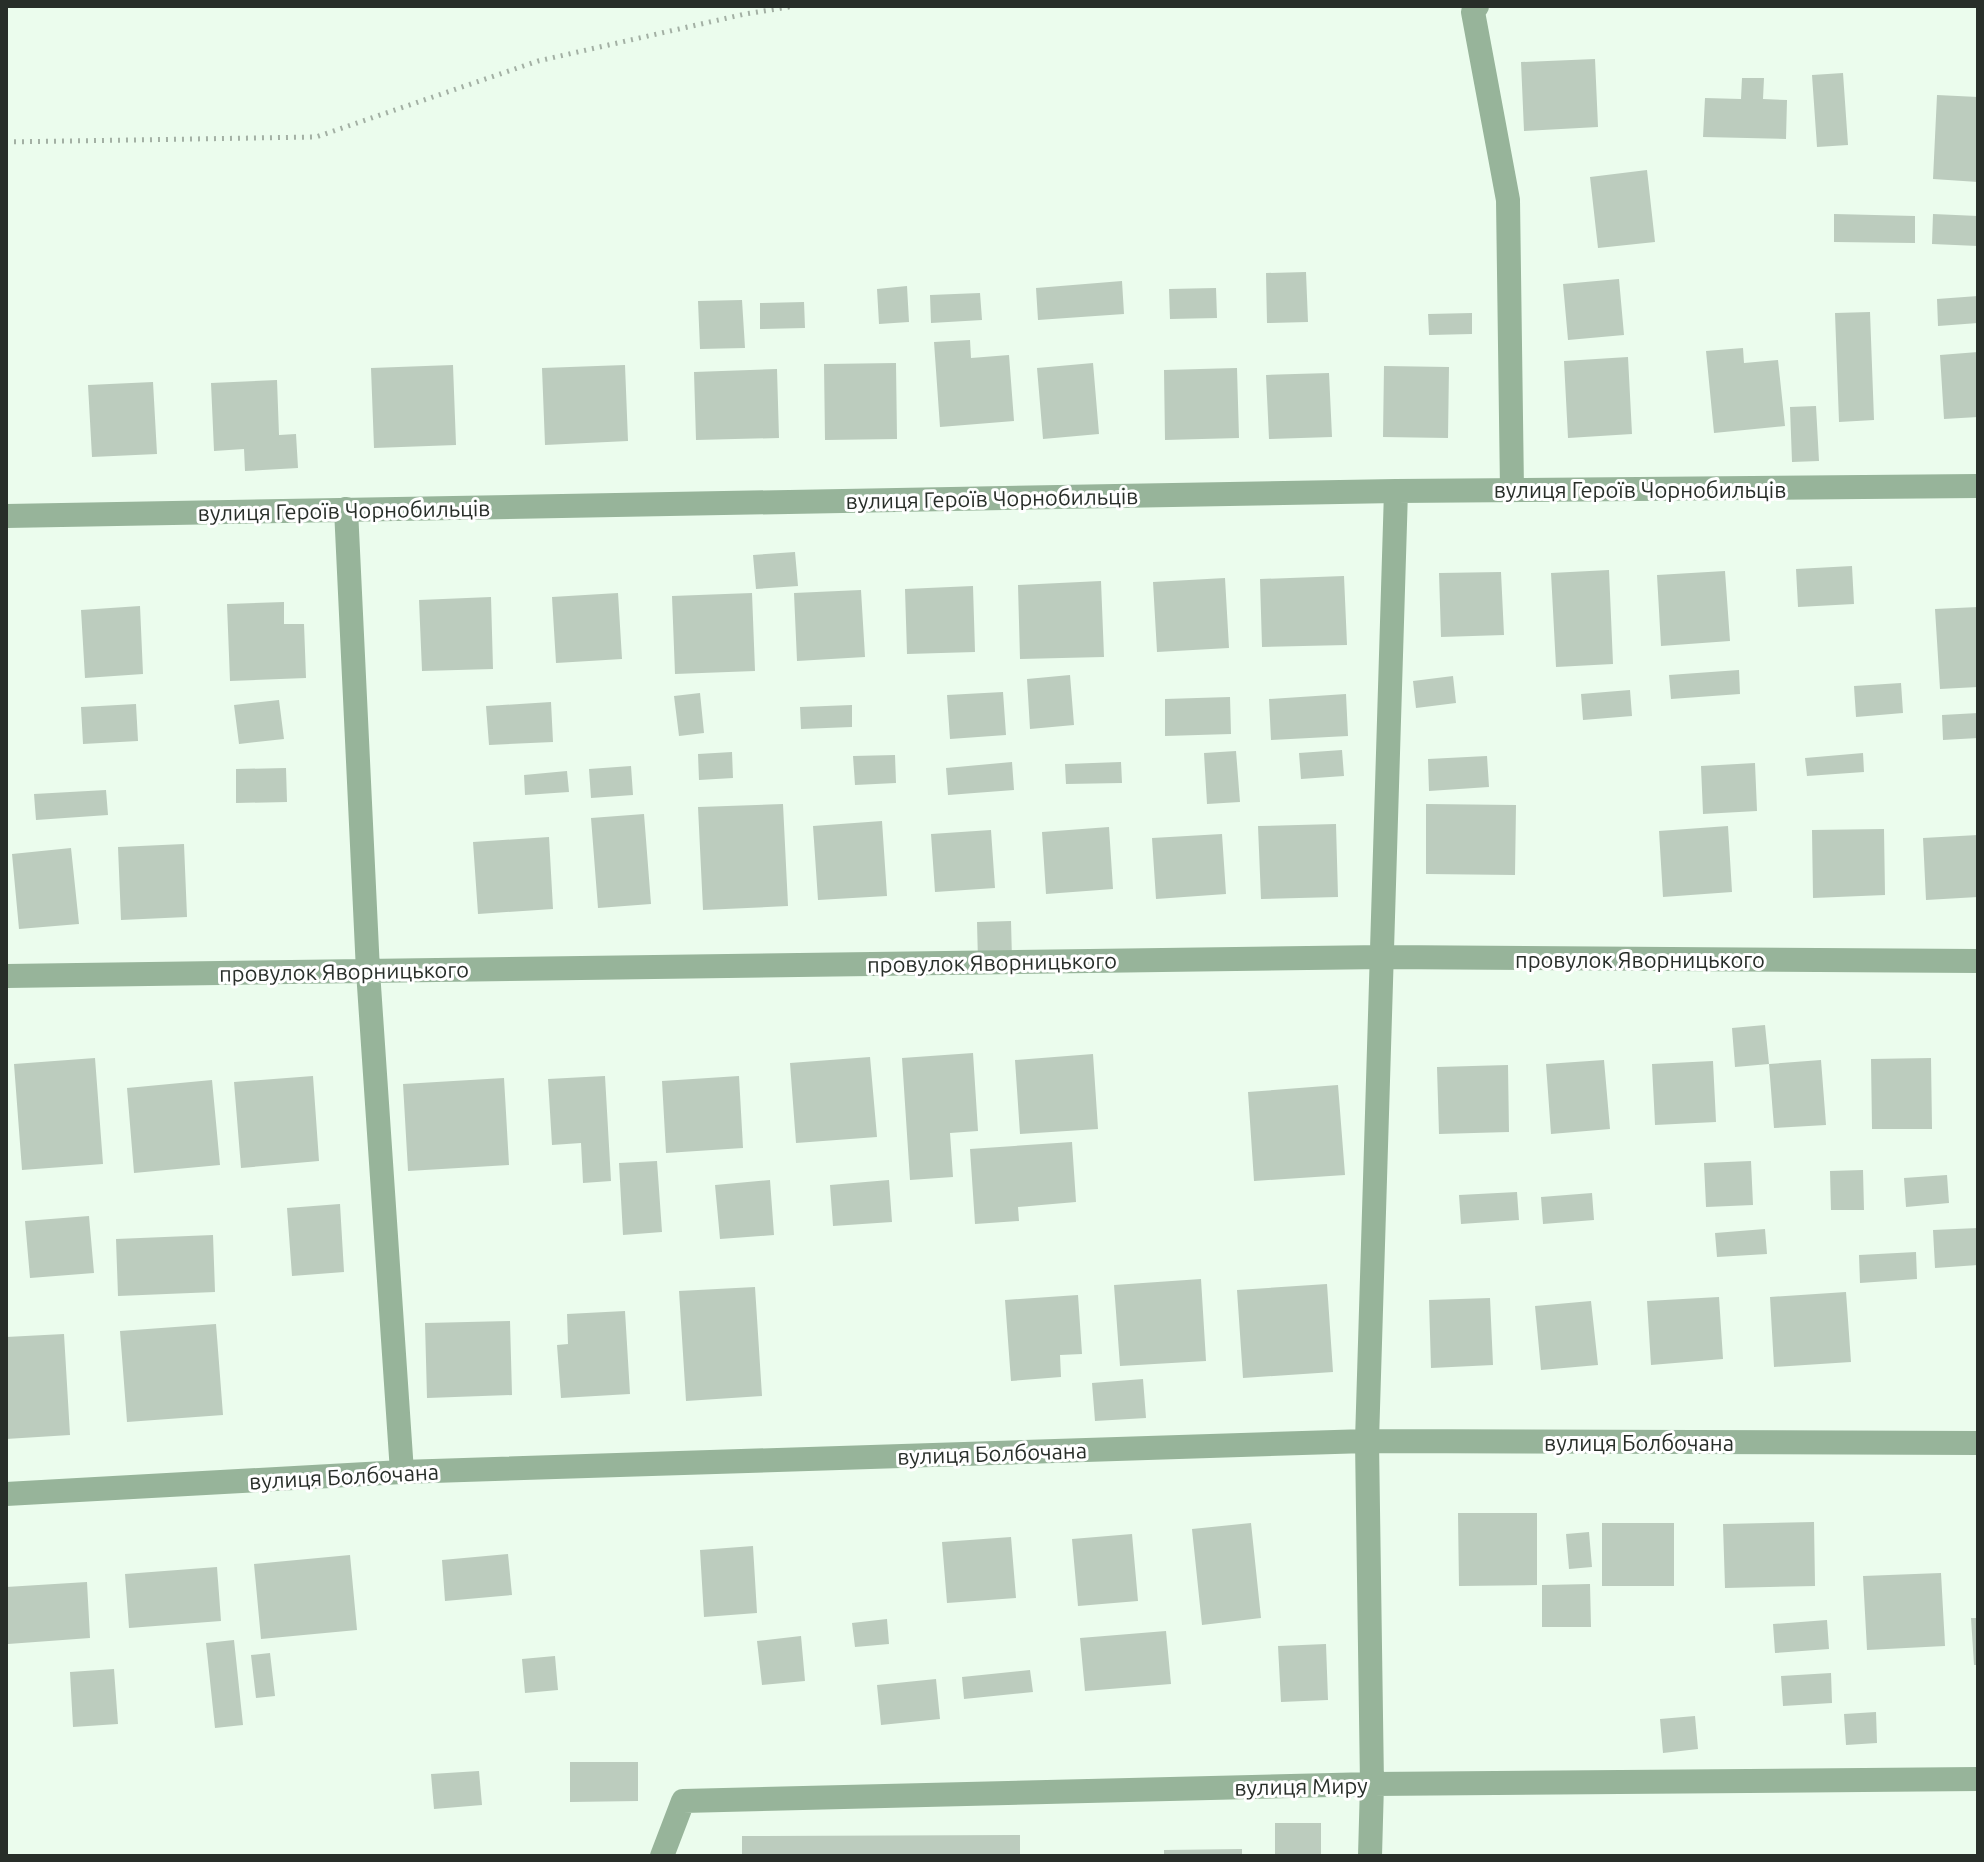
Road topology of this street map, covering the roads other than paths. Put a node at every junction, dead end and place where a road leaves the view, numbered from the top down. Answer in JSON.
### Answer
{"nodes":[{"id":1,"x":1477,"y":6,"type":"edge"},
{"id":2,"x":1978,"y":486,"type":"edge"},
{"id":3,"x":1512,"y":490,"type":"junction"},
{"id":4,"x":1396,"y":491,"type":"junction"},
{"id":5,"x":346,"y":509,"type":"junction"},
{"id":6,"x":6,"y":516,"type":"edge"},
{"id":7,"x":1383,"y":957,"type":"junction"},
{"id":8,"x":1978,"y":961,"type":"edge"},
{"id":9,"x":368,"y":971,"type":"junction"},
{"id":10,"x":6,"y":976,"type":"edge"},
{"id":11,"x":1367,"y":1441,"type":"junction"},
{"id":12,"x":1978,"y":1443,"type":"edge"},
{"id":13,"x":402,"y":1472,"type":"junction"},
{"id":14,"x":6,"y":1494,"type":"edge"},
{"id":15,"x":1978,"y":1779,"type":"edge"},
{"id":16,"x":1372,"y":1784,"type":"junction"},
{"id":17,"x":662,"y":1856,"type":"edge"},
{"id":18,"x":1370,"y":1856,"type":"edge"}],
"edges":[{"from":1,"to":3,"type":"street"},
{"from":2,"to":3,"type":"street","name":"вулиця Героїв Чорнобильців"},
{"from":3,"to":4,"type":"street","name":"вулиця Героїв Чорнобильців"},
{"from":4,"to":5,"type":"street","name":"вулиця Героїв Чорнобильців"},
{"from":4,"to":7,"type":"street"},
{"from":5,"to":6,"type":"street","name":"вулиця Героїв Чорнобильців"},
{"from":5,"to":9,"type":"street"},
{"from":7,"to":8,"type":"street","name":"провулок Яворницького"},
{"from":7,"to":9,"type":"street","name":"провулок Яворницького"},
{"from":7,"to":11,"type":"street"},
{"from":9,"to":10,"type":"street","name":"провулок Яворницького"},
{"from":9,"to":13,"type":"street"},
{"from":11,"to":12,"type":"street","name":"вулиця Болбочана"},
{"from":11,"to":13,"type":"street","name":"вулиця Болбочана"},
{"from":11,"to":16,"type":"street"},
{"from":13,"to":14,"type":"street","name":"вулиця Болбочана"},
{"from":15,"to":16,"type":"street","name":"вулиця Миру"},
{"from":16,"to":17,"type":"street","name":"вулиця Миру"},
{"from":16,"to":18,"type":"street"}]}
